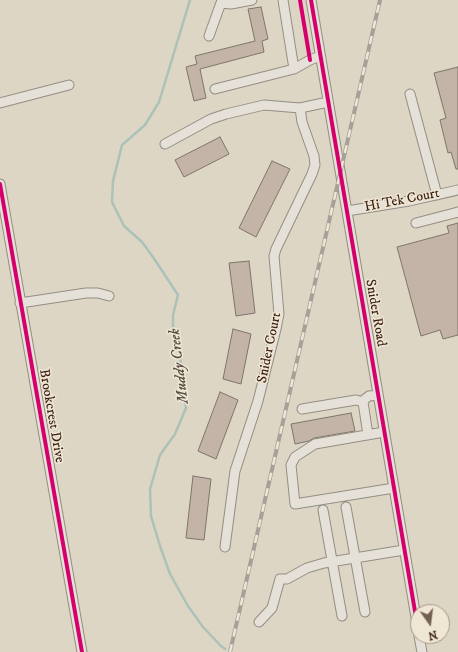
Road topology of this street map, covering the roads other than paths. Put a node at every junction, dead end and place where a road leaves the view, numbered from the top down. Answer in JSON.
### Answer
{"nodes":[{"id":1,"x":252,"y":0,"type":"edge"},
{"id":2,"x":283,"y":0,"type":"edge"},
{"id":3,"x":311,"y":0,"type":"edge"},
{"id":4,"x":222,"y":1,"type":"edge"},
{"id":5,"x":209,"y":36,"type":"dead end"},
{"id":6,"x":320,"y":56,"type":"junction"},
{"id":7,"x":294,"y":69,"type":"junction"},
{"id":8,"x":69,"y":85,"type":"dead end"},
{"id":9,"x":215,"y":89,"type":"dead end"},
{"id":10,"x":410,"y":94,"type":"dead end"},
{"id":11,"x":328,"y":102,"type":"junction"},
{"id":12,"x":0,"y":103,"type":"edge"},
{"id":13,"x":300,"y":108,"type":"junction"},
{"id":14,"x":165,"y":144,"type":"dead end"},
{"id":15,"x":0,"y":184,"type":"edge"},
{"id":16,"x":458,"y":190,"type":"edge"},
{"id":17,"x":437,"y":195,"type":"junction"},
{"id":18,"x":347,"y":211,"type":"junction"},
{"id":19,"x":458,"y":212,"type":"edge"},
{"id":20,"x":416,"y":224,"type":"dead end"},
{"id":21,"x":109,"y":296,"type":"dead end"},
{"id":22,"x":20,"y":304,"type":"junction"},
{"id":23,"x":378,"y":395,"type":"junction"},
{"id":24,"x":363,"y":402,"type":"junction"},
{"id":25,"x":302,"y":409,"type":"dead end"},
{"id":26,"x":384,"y":432,"type":"junction"},
{"id":27,"x":368,"y":435,"type":"junction"},
{"id":28,"x":394,"y":488,"type":"junction"},
{"id":29,"x":346,"y":506,"type":"dead end"},
{"id":30,"x":323,"y":510,"type":"dead end"},
{"id":31,"x":225,"y":547,"type":"dead end"},
{"id":32,"x":404,"y":550,"type":"junction"},
{"id":33,"x":355,"y":558,"type":"junction"},
{"id":34,"x":332,"y":562,"type":"junction"},
{"id":35,"x":414,"y":604,"type":"edge"},
{"id":36,"x":364,"y":612,"type":"dead end"},
{"id":37,"x":342,"y":616,"type":"dead end"},
{"id":38,"x":259,"y":622,"type":"dead end"},
{"id":39,"x":82,"y":652,"type":"edge"}],
"edges":[{"from":1,"to":4,"type":"street"},
{"from":2,"to":7,"type":"street"},
{"from":3,"to":6,"type":"street","name":"Snider Road"},
{"from":4,"to":5,"type":"street"},
{"from":6,"to":7,"type":"street"},
{"from":6,"to":11,"type":"street","name":"Snider Road"},
{"from":7,"to":9,"type":"street"},
{"from":8,"to":12,"type":"street"},
{"from":10,"to":17,"type":"street"},
{"from":11,"to":13,"type":"street"},
{"from":11,"to":18,"type":"street","name":"Snider Road"},
{"from":13,"to":14,"type":"street"},
{"from":13,"to":31,"type":"street","name":"Snider Court"},
{"from":15,"to":22,"type":"street","name":"Brookcrest Drive"},
{"from":16,"to":17,"type":"street","name":"Hi Tek Court"},
{"from":17,"to":18,"type":"street","name":"Hi Tek Court"},
{"from":18,"to":23,"type":"street","name":"Snider Road"},
{"from":19,"to":20,"type":"street"},
{"from":21,"to":22,"type":"street"},
{"from":22,"to":39,"type":"street","name":"Brookcrest Drive"},
{"from":23,"to":24,"type":"street"},
{"from":23,"to":26,"type":"street","name":"Snider Road"},
{"from":24,"to":25,"type":"street"},
{"from":24,"to":27,"type":"street"},
{"from":26,"to":27,"type":"street"},
{"from":26,"to":28,"type":"street","name":"Snider Road"},
{"from":27,"to":28,"type":"street"},
{"from":28,"to":32,"type":"street","name":"Snider Road"},
{"from":29,"to":33,"type":"street"},
{"from":30,"to":34,"type":"street"},
{"from":32,"to":33,"type":"street"},
{"from":32,"to":35,"type":"street","name":"Snider Road"},
{"from":33,"to":34,"type":"street"},
{"from":33,"to":36,"type":"street"},
{"from":34,"to":37,"type":"street"},
{"from":34,"to":38,"type":"street"}]}
